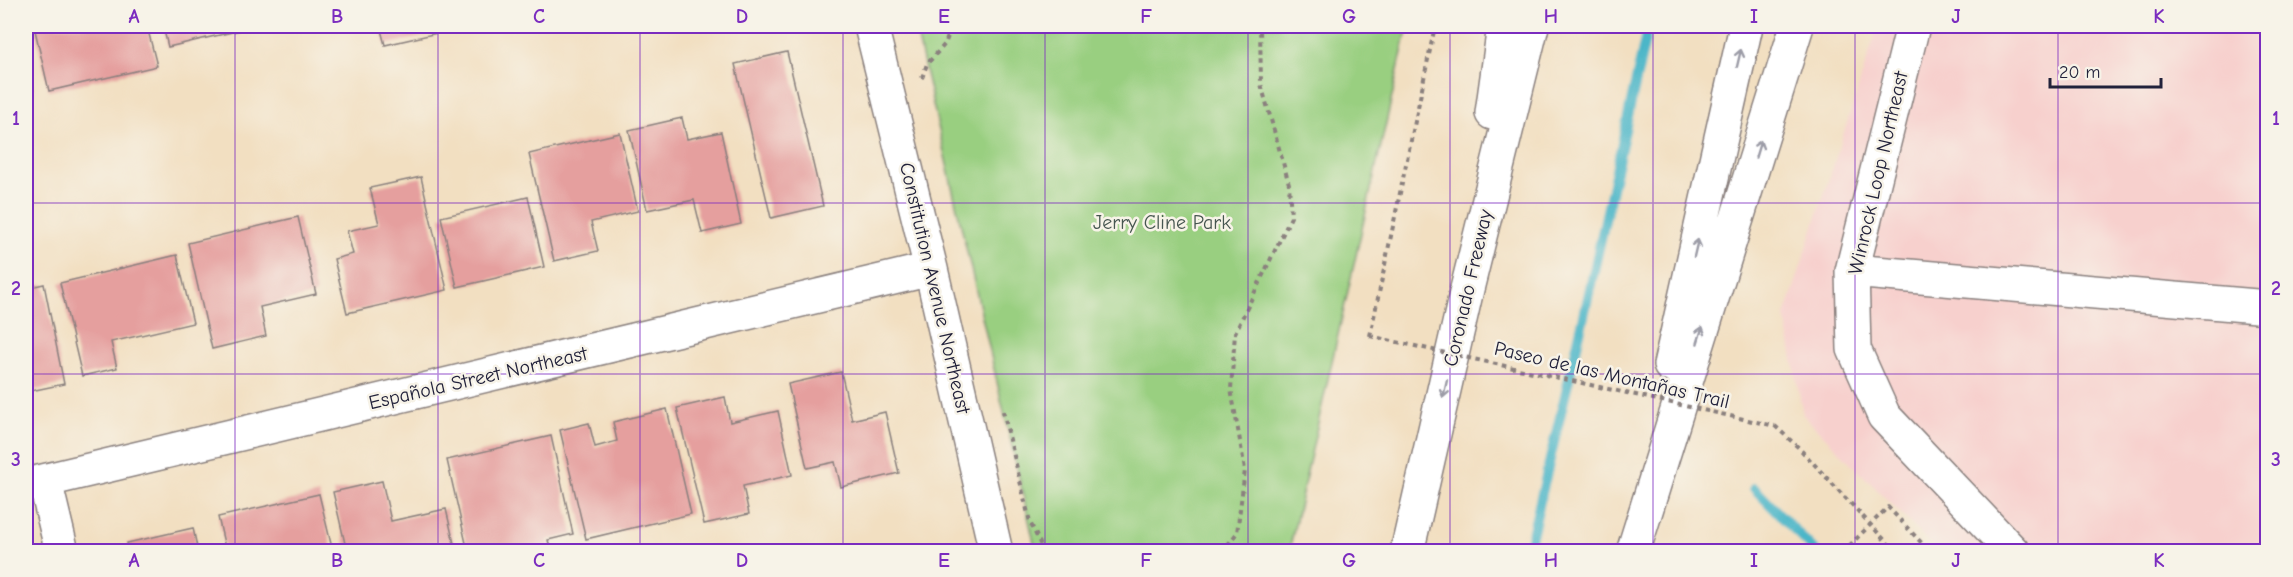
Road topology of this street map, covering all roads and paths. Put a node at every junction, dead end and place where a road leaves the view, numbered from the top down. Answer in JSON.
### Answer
{"nodes":[{"id":1,"x":871,"y":26,"type":"edge"},
{"id":2,"x":952,"y":26,"type":"edge"},
{"id":3,"x":1260,"y":26,"type":"edge"},
{"id":4,"x":1435,"y":26,"type":"edge"},
{"id":5,"x":1504,"y":26,"type":"edge"},
{"id":6,"x":1532,"y":26,"type":"edge"},
{"id":7,"x":1746,"y":26,"type":"edge"},
{"id":8,"x":1797,"y":26,"type":"edge"},
{"id":9,"x":1913,"y":26,"type":"edge"},
{"id":10,"x":924,"y":89,"type":"dead end"},
{"id":11,"x":931,"y":269,"type":"junction"},
{"id":12,"x":1852,"y":271,"type":"junction"},
{"id":13,"x":1467,"y":289,"type":"junction"},
{"id":14,"x":2268,"y":307,"type":"edge"},
{"id":15,"x":1002,"y":408,"type":"dead end"},
{"id":16,"x":35,"y":483,"type":"edge"},
{"id":17,"x":62,"y":552,"type":"edge"},
{"id":18,"x":996,"y":552,"type":"edge"},
{"id":19,"x":1044,"y":552,"type":"edge"},
{"id":20,"x":1222,"y":552,"type":"edge"},
{"id":21,"x":1407,"y":552,"type":"edge"},
{"id":22,"x":1631,"y":552,"type":"edge"},
{"id":23,"x":1843,"y":552,"type":"edge"},
{"id":24,"x":1896,"y":552,"type":"edge"},
{"id":25,"x":1930,"y":552,"type":"edge"},
{"id":26,"x":2013,"y":552,"type":"edge"}],
"edges":[{"from":1,"to":11,"type":"main road","name":"Constitution Avenue Northeast"},
{"from":2,"to":10,"type":"path"},
{"from":3,"to":20,"type":"path"},
{"from":4,"to":24,"type":"path","name":"Paseo de las Montañas Trail","bridge":true},
{"from":5,"to":13,"type":"main road"},
{"from":6,"to":13,"type":"main road","name":"Coronado Freeway"},
{"from":22,"to":7,"type":"main road","one_way":true},
{"from":22,"to":8,"type":"main road","one_way":true},
{"from":9,"to":12,"type":"main road","name":"Winrock Loop Northeast"},
{"from":11,"to":16,"type":"main road","name":"Española Street Northeast"},
{"from":11,"to":18,"type":"main road","name":"Constitution Avenue Northeast"},
{"from":12,"to":14,"type":"main road"},
{"from":12,"to":26,"type":"main road","name":"Winrock Loop Northeast"},
{"from":13,"to":21,"type":"main road","name":"Coronado Freeway","one_way":true},
{"from":15,"to":19,"type":"path"},
{"from":16,"to":17,"type":"main road"},
{"from":23,"to":25,"type":"path"}]}
